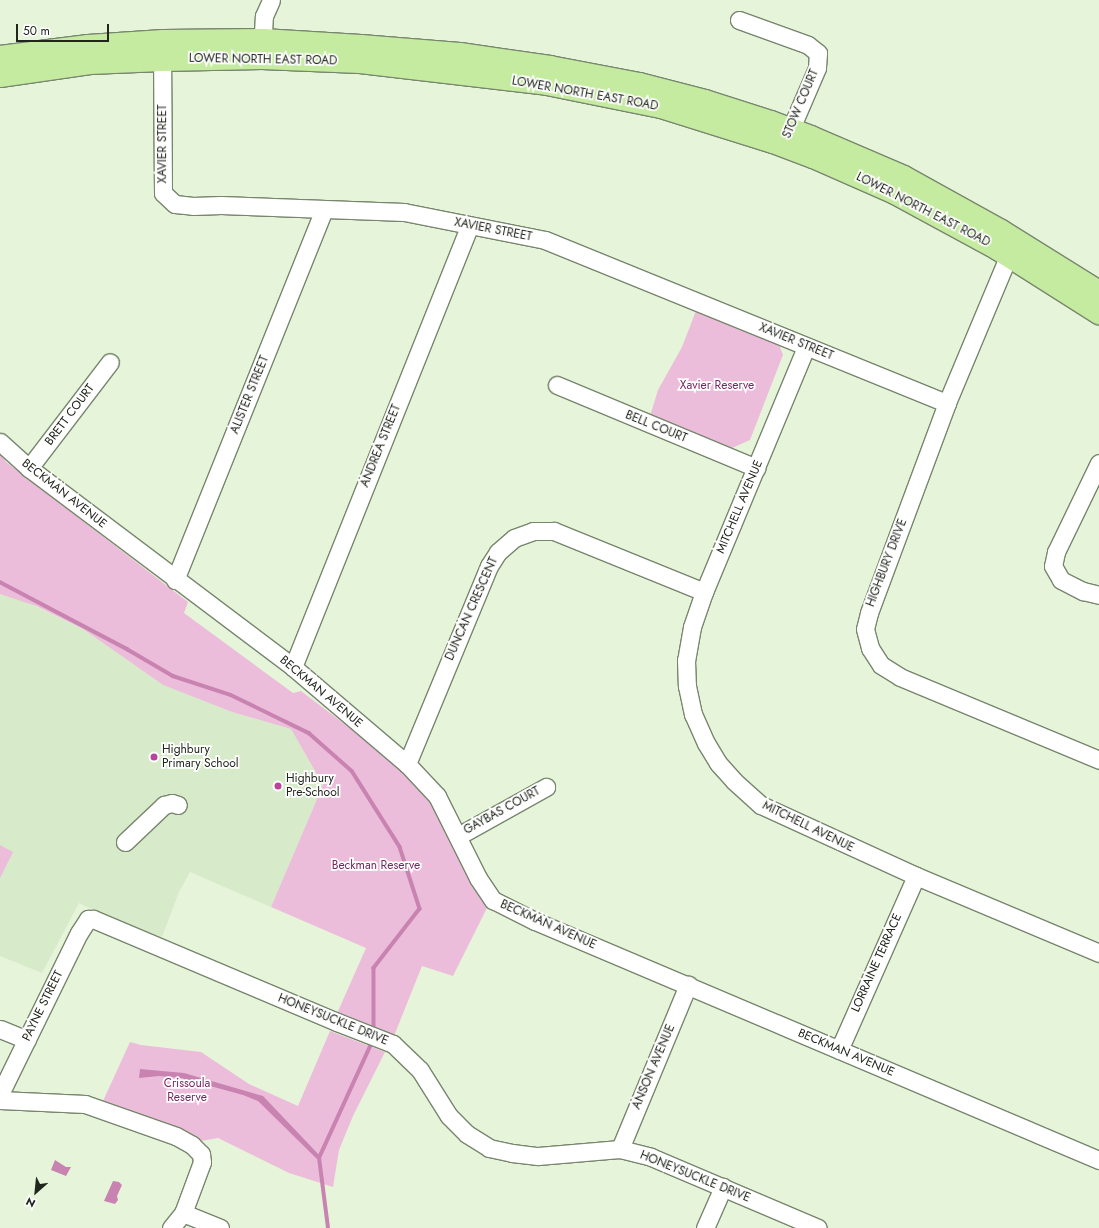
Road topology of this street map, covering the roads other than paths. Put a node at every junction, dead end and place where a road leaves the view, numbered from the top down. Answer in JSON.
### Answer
{"nodes":[{"id":1,"x":271,"y":0,"type":"edge"},
{"id":2,"x":739,"y":20,"type":"dead end"},
{"id":3,"x":262,"y":49,"type":"junction"},
{"id":4,"x":162,"y":50,"type":"junction"},
{"id":5,"x":0,"y":57,"type":"edge"},
{"id":6,"x":0,"y":76,"type":"edge"},
{"id":7,"x":787,"y":137,"type":"junction"},
{"id":8,"x":324,"y":210,"type":"junction"},
{"id":9,"x":469,"y":226,"type":"junction"},
{"id":10,"x":1012,"y":248,"type":"junction"},
{"id":11,"x":1099,"y":292,"type":"edge"},
{"id":12,"x":1099,"y":312,"type":"edge"},
{"id":13,"x":806,"y":347,"type":"junction"},
{"id":14,"x":110,"y":362,"type":"dead end"},
{"id":15,"x":557,"y":385,"type":"dead end"},
{"id":16,"x":947,"y":403,"type":"junction"},
{"id":17,"x":0,"y":442,"type":"edge"},
{"id":18,"x":1099,"y":463,"type":"edge"},
{"id":19,"x":29,"y":468,"type":"junction"},
{"id":20,"x":756,"y":468,"type":"junction"},
{"id":21,"x":176,"y":580,"type":"junction"},
{"id":22,"x":704,"y":592,"type":"junction"},
{"id":23,"x":1099,"y":595,"type":"edge"},
{"id":24,"x":292,"y":667,"type":"junction"},
{"id":25,"x":1099,"y":760,"type":"edge"},
{"id":26,"x":407,"y":764,"type":"junction"},
{"id":27,"x":546,"y":787,"type":"dead end"},
{"id":28,"x":178,"y":805,"type":"dead end"},
{"id":29,"x":458,"y":836,"type":"junction"},
{"id":30,"x":125,"y":842,"type":"dead end"},
{"id":31,"x":916,"y":876,"type":"junction"},
{"id":32,"x":88,"y":920,"type":"joint"},
{"id":33,"x":1099,"y":952,"type":"edge"},
{"id":34,"x":688,"y":986,"type":"junction"},
{"id":35,"x":0,"y":1029,"type":"edge"},
{"id":36,"x":27,"y":1040,"type":"junction"},
{"id":37,"x":838,"y":1050,"type":"junction"},
{"id":38,"x":0,"y":1094,"type":"edge"},
{"id":39,"x":0,"y":1100,"type":"edge"},
{"id":40,"x":620,"y":1148,"type":"junction"},
{"id":41,"x":1099,"y":1160,"type":"edge"},
{"id":42,"x":723,"y":1187,"type":"junction"},
{"id":43,"x":183,"y":1213,"type":"junction"},
{"id":44,"x":171,"y":1228,"type":"edge"},
{"id":45,"x":220,"y":1228,"type":"edge"},
{"id":46,"x":705,"y":1228,"type":"edge"},
{"id":47,"x":818,"y":1228,"type":"edge"}],
"edges":[{"from":1,"to":3,"type":"street"},
{"from":2,"to":7,"type":"street","name":"STOW COURT"},
{"from":3,"to":4,"type":"main road","name":"LOWER NORTH EAST ROAD"},
{"from":3,"to":7,"type":"main road","name":"LOWER NORTH EAST ROAD"},
{"from":4,"to":5,"type":"main road","name":"LOWER NORTH EAST ROAD"},
{"from":4,"to":6,"type":"main road","name":"LOWER NORTH EAST ROAD"},
{"from":4,"to":8,"type":"street","name":"XAVIER STREET"},
{"from":7,"to":10,"type":"main road","name":"LOWER NORTH EAST ROAD"},
{"from":8,"to":9,"type":"street","name":"XAVIER STREET"},
{"from":8,"to":21,"type":"street","name":"ALISTER STREET"},
{"from":9,"to":13,"type":"street","name":"XAVIER STREET"},
{"from":9,"to":24,"type":"street","name":"ANDREA STREET"},
{"from":10,"to":11,"type":"main road","name":"LOWER NORTH EAST ROAD"},
{"from":10,"to":12,"type":"main road","name":"LOWER NORTH EAST ROAD"},
{"from":10,"to":16,"type":"street","name":"HIGHBURY DRIVE"},
{"from":13,"to":16,"type":"street","name":"XAVIER STREET"},
{"from":13,"to":20,"type":"street","name":"MITCHELL AVENUE"},
{"from":14,"to":19,"type":"street","name":"BRETT COURT"},
{"from":15,"to":20,"type":"street","name":"BELL COURT"},
{"from":16,"to":25,"type":"street","name":"HIGHBURY DRIVE"},
{"from":17,"to":19,"type":"street","name":"BECKMAN AVENUE"},
{"from":18,"to":23,"type":"street"},
{"from":19,"to":21,"type":"street","name":"BECKMAN AVENUE"},
{"from":20,"to":22,"type":"street","name":"MITCHELL AVENUE"},
{"from":21,"to":24,"type":"street","name":"BECKMAN AVENUE"},
{"from":22,"to":26,"type":"street","name":"DUNCAN CRESCENT"},
{"from":22,"to":31,"type":"street","name":"MITCHELL AVENUE"},
{"from":24,"to":26,"type":"street","name":"BECKMAN AVENUE"},
{"from":26,"to":29,"type":"street","name":"BECKMAN AVENUE"},
{"from":27,"to":29,"type":"street","name":"GAYBAS COURT"},
{"from":28,"to":30,"type":"street"},
{"from":29,"to":34,"type":"street","name":"BECKMAN AVENUE"},
{"from":31,"to":33,"type":"street","name":"MITCHELL AVENUE"},
{"from":31,"to":37,"type":"street","name":"LORRAINE TERRACE"},
{"from":32,"to":36,"type":"street","name":"PAYNE STREET"},
{"from":32,"to":40,"type":"street","name":"HONEYSUCKLE DRIVE"},
{"from":34,"to":37,"type":"street","name":"BECKMAN AVENUE"},
{"from":34,"to":40,"type":"street","name":"ANSON AVENUE"},
{"from":35,"to":36,"type":"street"},
{"from":36,"to":38,"type":"street","name":"PAYNE STREET"},
{"from":37,"to":41,"type":"street","name":"BECKMAN AVENUE"},
{"from":39,"to":43,"type":"street"},
{"from":40,"to":42,"type":"street","name":"HONEYSUCKLE DRIVE"},
{"from":42,"to":46,"type":"street"},
{"from":42,"to":47,"type":"street","name":"HONEYSUCKLE DRIVE"},
{"from":43,"to":44,"type":"street"},
{"from":43,"to":45,"type":"street"}]}
